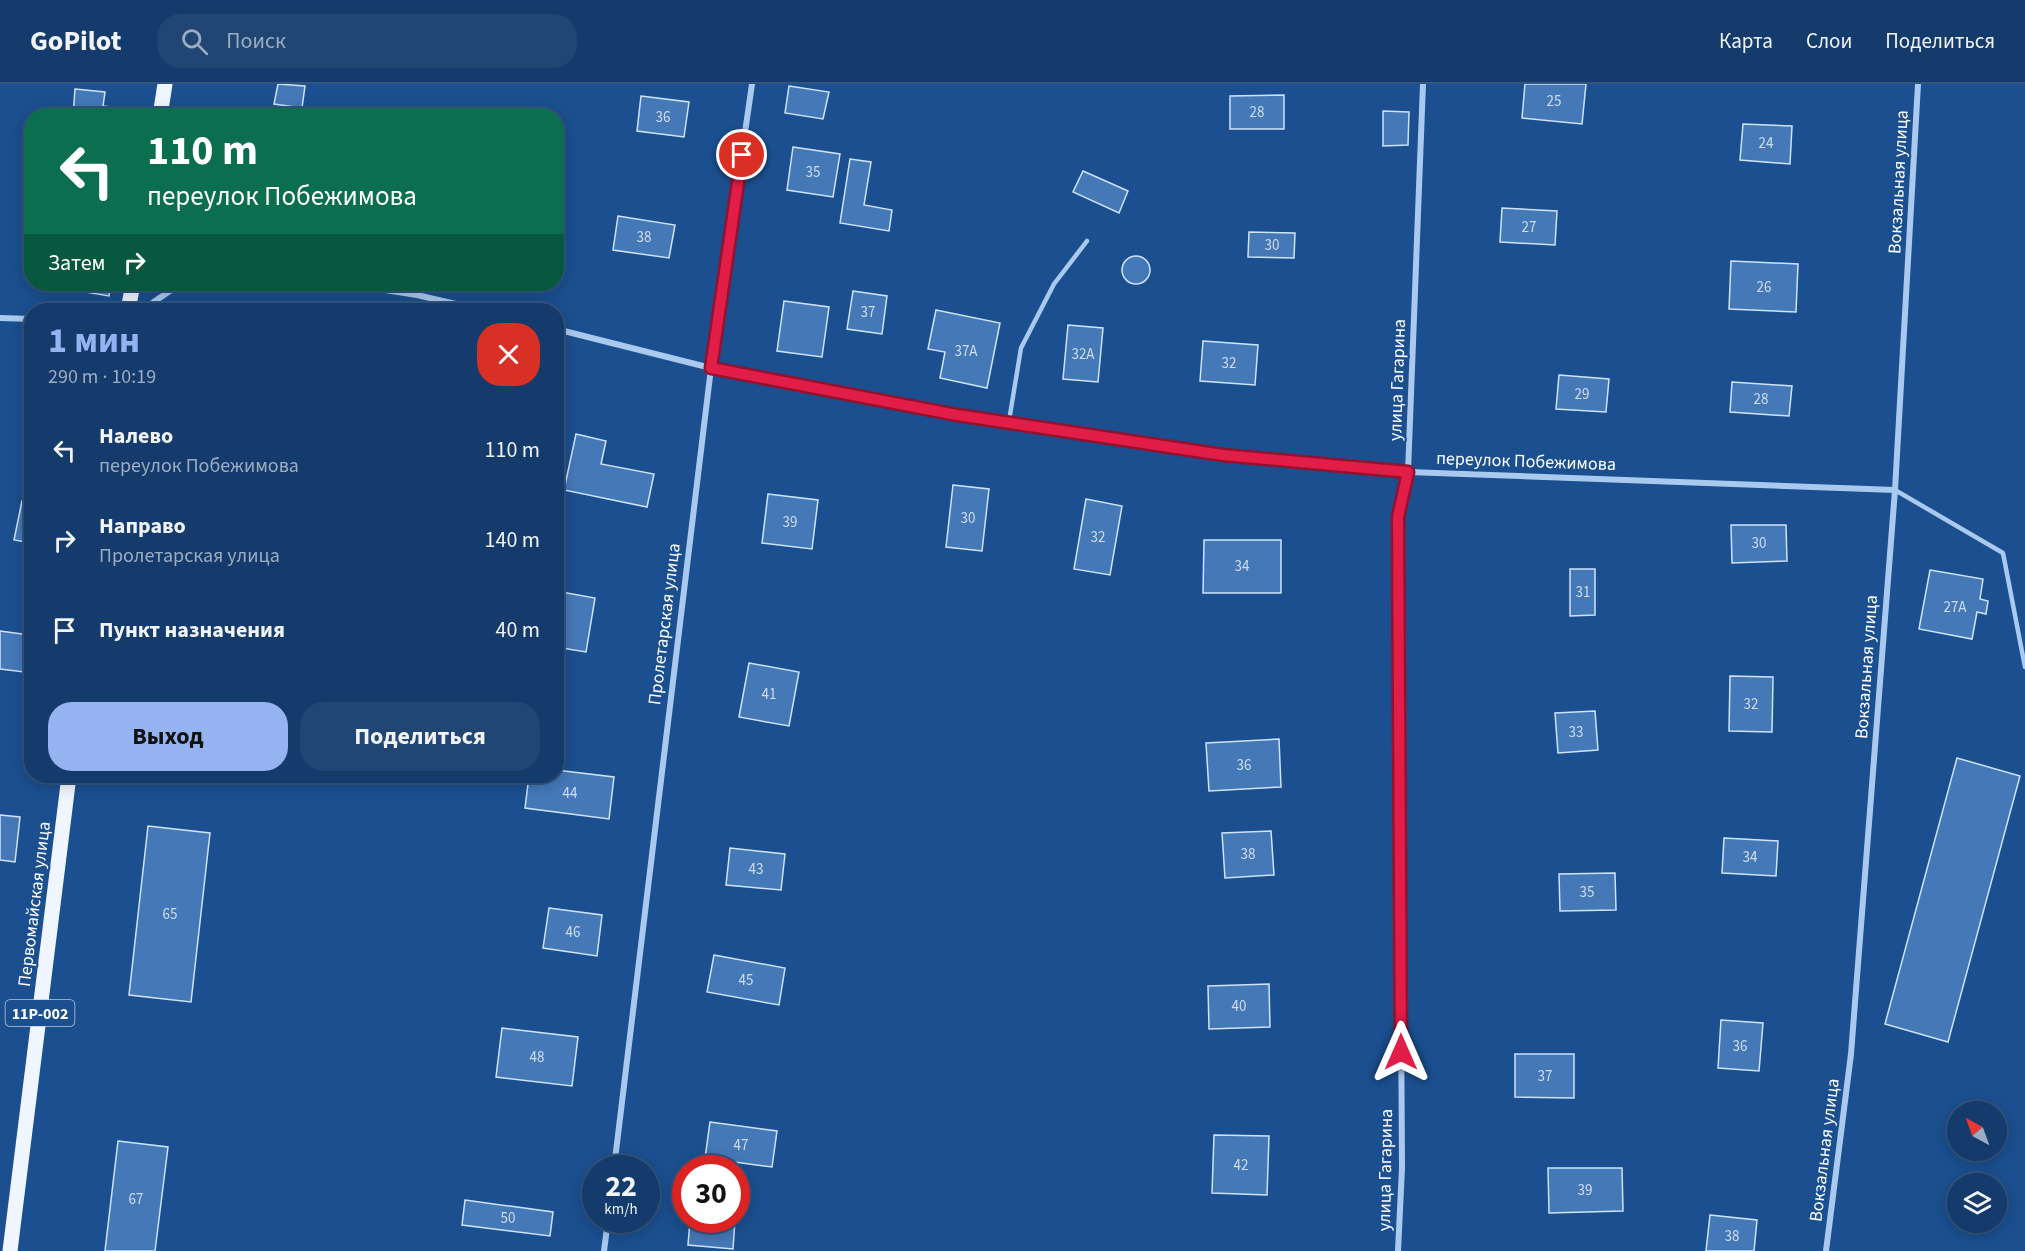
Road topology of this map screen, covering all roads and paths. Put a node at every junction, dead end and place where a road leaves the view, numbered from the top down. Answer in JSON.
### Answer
{"nodes":[{"id":1,"x":165,"y":84,"type":"edge"},
{"id":2,"x":752,"y":84,"type":"edge"},
{"id":3,"x":1423,"y":84,"type":"edge"},
{"id":4,"x":1918,"y":84,"type":"edge"},
{"id":5,"x":161,"y":108,"type":"edge"},
{"id":6,"x":1087,"y":241,"type":"dead end"},
{"id":7,"x":170,"y":291,"type":"edge"},
{"id":8,"x":391,"y":291,"type":"edge"},
{"id":9,"x":152,"y":303,"type":"edge"},
{"id":10,"x":451,"y":303,"type":"edge"},
{"id":11,"x":0,"y":318,"type":"edge"},
{"id":12,"x":24,"y":319,"type":"edge"},
{"id":13,"x":564,"y":331,"type":"edge"},
{"id":14,"x":711,"y":368,"type":"junction"},
{"id":15,"x":1009,"y":421,"type":"junction"},
{"id":16,"x":1408,"y":472,"type":"junction"},
{"id":17,"x":1895,"y":490,"type":"junction"},
{"id":18,"x":2025,"y":667,"type":"edge"},
{"id":19,"x":68,"y":783,"type":"edge"},
{"id":20,"x":616,"y":1155,"type":"edge"},
{"id":21,"x":606,"y":1233,"type":"edge"},
{"id":22,"x":10,"y":1251,"type":"edge"},
{"id":23,"x":604,"y":1251,"type":"edge"},
{"id":24,"x":1398,"y":1251,"type":"edge"},
{"id":25,"x":1826,"y":1251,"type":"edge"}],
"edges":[{"from":1,"to":5,"type":"main road"},
{"from":2,"to":14,"type":"street","name":"Пролетарская улица"},
{"from":3,"to":16,"type":"street","name":"улица Гагарина"},
{"from":4,"to":17,"type":"street","name":"Вокзальная улица"},
{"from":6,"to":15,"type":"lane"},
{"from":7,"to":9,"type":"street"},
{"from":8,"to":10,"type":"street"},
{"from":11,"to":12,"type":"street"},
{"from":13,"to":14,"type":"street","name":"переулок Побежимова"},
{"from":14,"to":15,"type":"street","name":"переулок Побежимова"},
{"from":14,"to":20,"type":"street","name":"Пролетарская улица"},
{"from":15,"to":16,"type":"street","name":"переулок Побежимова"},
{"from":16,"to":17,"type":"street","name":"переулок Побежимова"},
{"from":16,"to":24,"type":"street","name":"улица Гагарина"},
{"from":17,"to":18,"type":"lane"},
{"from":17,"to":25,"type":"street","name":"Вокзальная улица"},
{"from":19,"to":22,"type":"main road","name":"Первомайская улица","number":"11Р-002"},
{"from":21,"to":23,"type":"street"}]}
